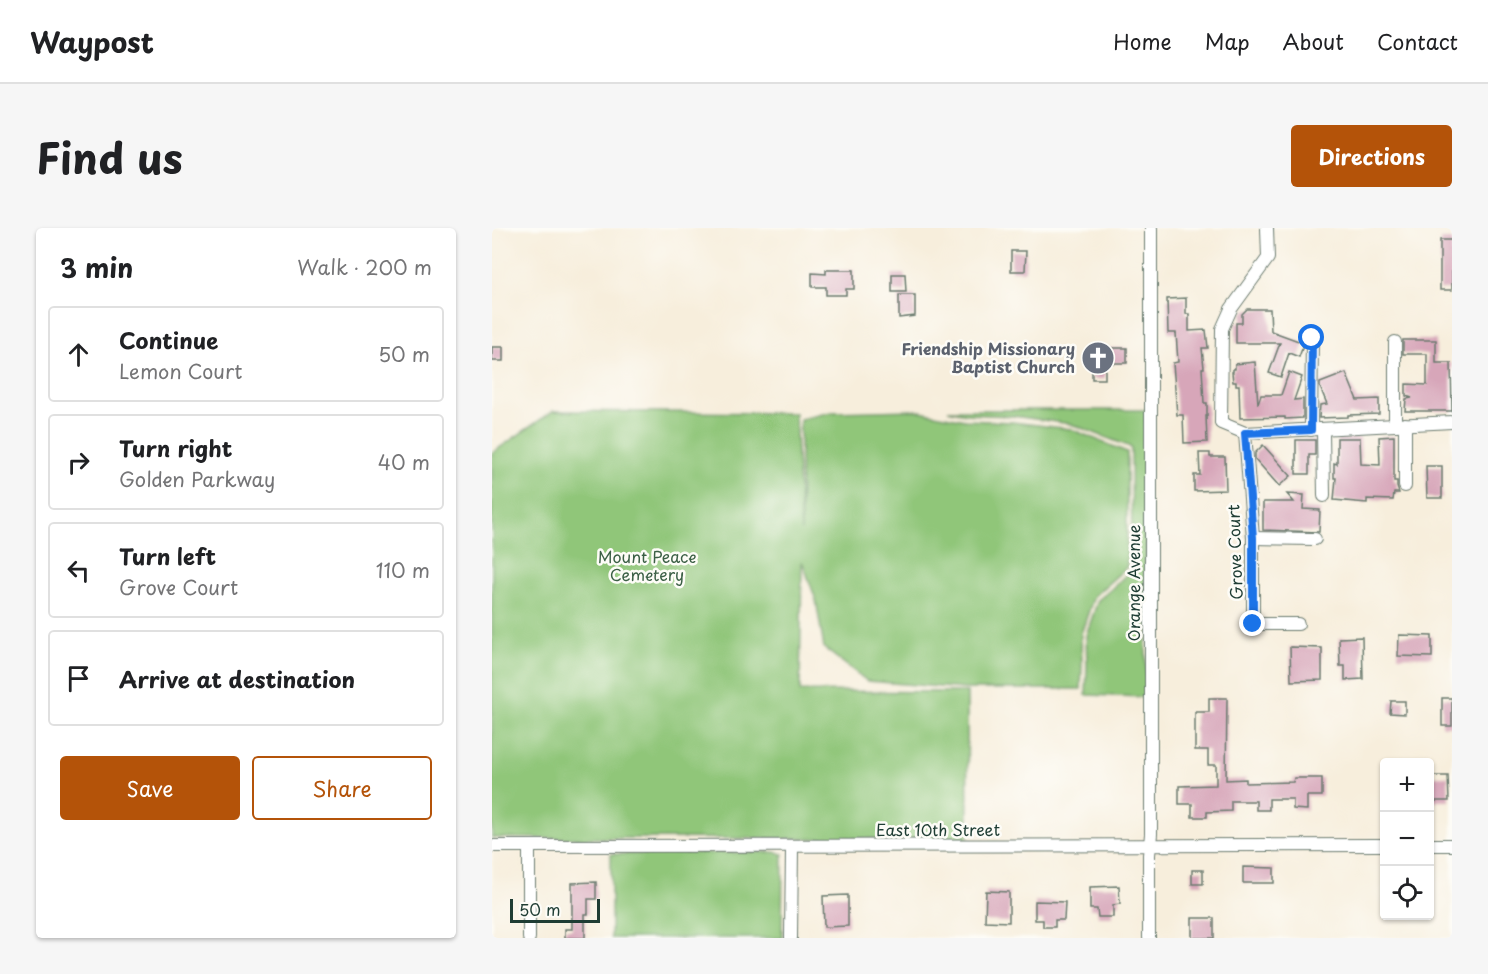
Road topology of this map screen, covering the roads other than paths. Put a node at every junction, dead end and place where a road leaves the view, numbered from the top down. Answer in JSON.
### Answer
{"nodes":[{"id":1,"x":1150,"y":228,"type":"edge"},
{"id":2,"x":1268,"y":228,"type":"edge"},
{"id":3,"x":1312,"y":338,"type":"dead end"},
{"id":4,"x":1395,"y":342,"type":"dead end"},
{"id":5,"x":1452,"y":422,"type":"edge"},
{"id":6,"x":1400,"y":424,"type":"junction"},
{"id":7,"x":1317,"y":430,"type":"junction"},
{"id":8,"x":1245,"y":433,"type":"junction"},
{"id":9,"x":1405,"y":486,"type":"dead end"},
{"id":10,"x":1324,"y":496,"type":"dead end"},
{"id":11,"x":1253,"y":538,"type":"junction"},
{"id":12,"x":1315,"y":539,"type":"dead end"},
{"id":13,"x":1298,"y":624,"type":"dead end"},
{"id":14,"x":1452,"y":844,"type":"edge"},
{"id":15,"x":1380,"y":845,"type":"edge"},
{"id":16,"x":1434,"y":845,"type":"edge"},
{"id":17,"x":492,"y":846,"type":"edge"},
{"id":18,"x":529,"y":846,"type":"junction"},
{"id":19,"x":1149,"y":846,"type":"junction"},
{"id":20,"x":792,"y":847,"type":"junction"},
{"id":21,"x":529,"y":938,"type":"edge"},
{"id":22,"x":791,"y":938,"type":"edge"},
{"id":23,"x":1149,"y":938,"type":"edge"}],
"edges":[{"from":1,"to":19,"type":"street","name":"Orange Avenue"},
{"from":2,"to":8,"type":"street"},
{"from":3,"to":7,"type":"street"},
{"from":4,"to":6,"type":"street"},
{"from":5,"to":6,"type":"street"},
{"from":6,"to":7,"type":"street"},
{"from":6,"to":9,"type":"street"},
{"from":7,"to":8,"type":"street"},
{"from":7,"to":10,"type":"street"},
{"from":8,"to":11,"type":"street","name":"Grove Court"},
{"from":11,"to":12,"type":"street"},
{"from":11,"to":13,"type":"street","name":"Grove Court"},
{"from":14,"to":16,"type":"street"},
{"from":15,"to":19,"type":"street","name":"East 10th Street"},
{"from":17,"to":18,"type":"street","name":"East 10th Street"},
{"from":18,"to":20,"type":"street","name":"East 10th Street"},
{"from":18,"to":21,"type":"street"},
{"from":19,"to":20,"type":"street","name":"East 10th Street"},
{"from":19,"to":23,"type":"street","name":"Orange Avenue"},
{"from":20,"to":22,"type":"street"}]}
